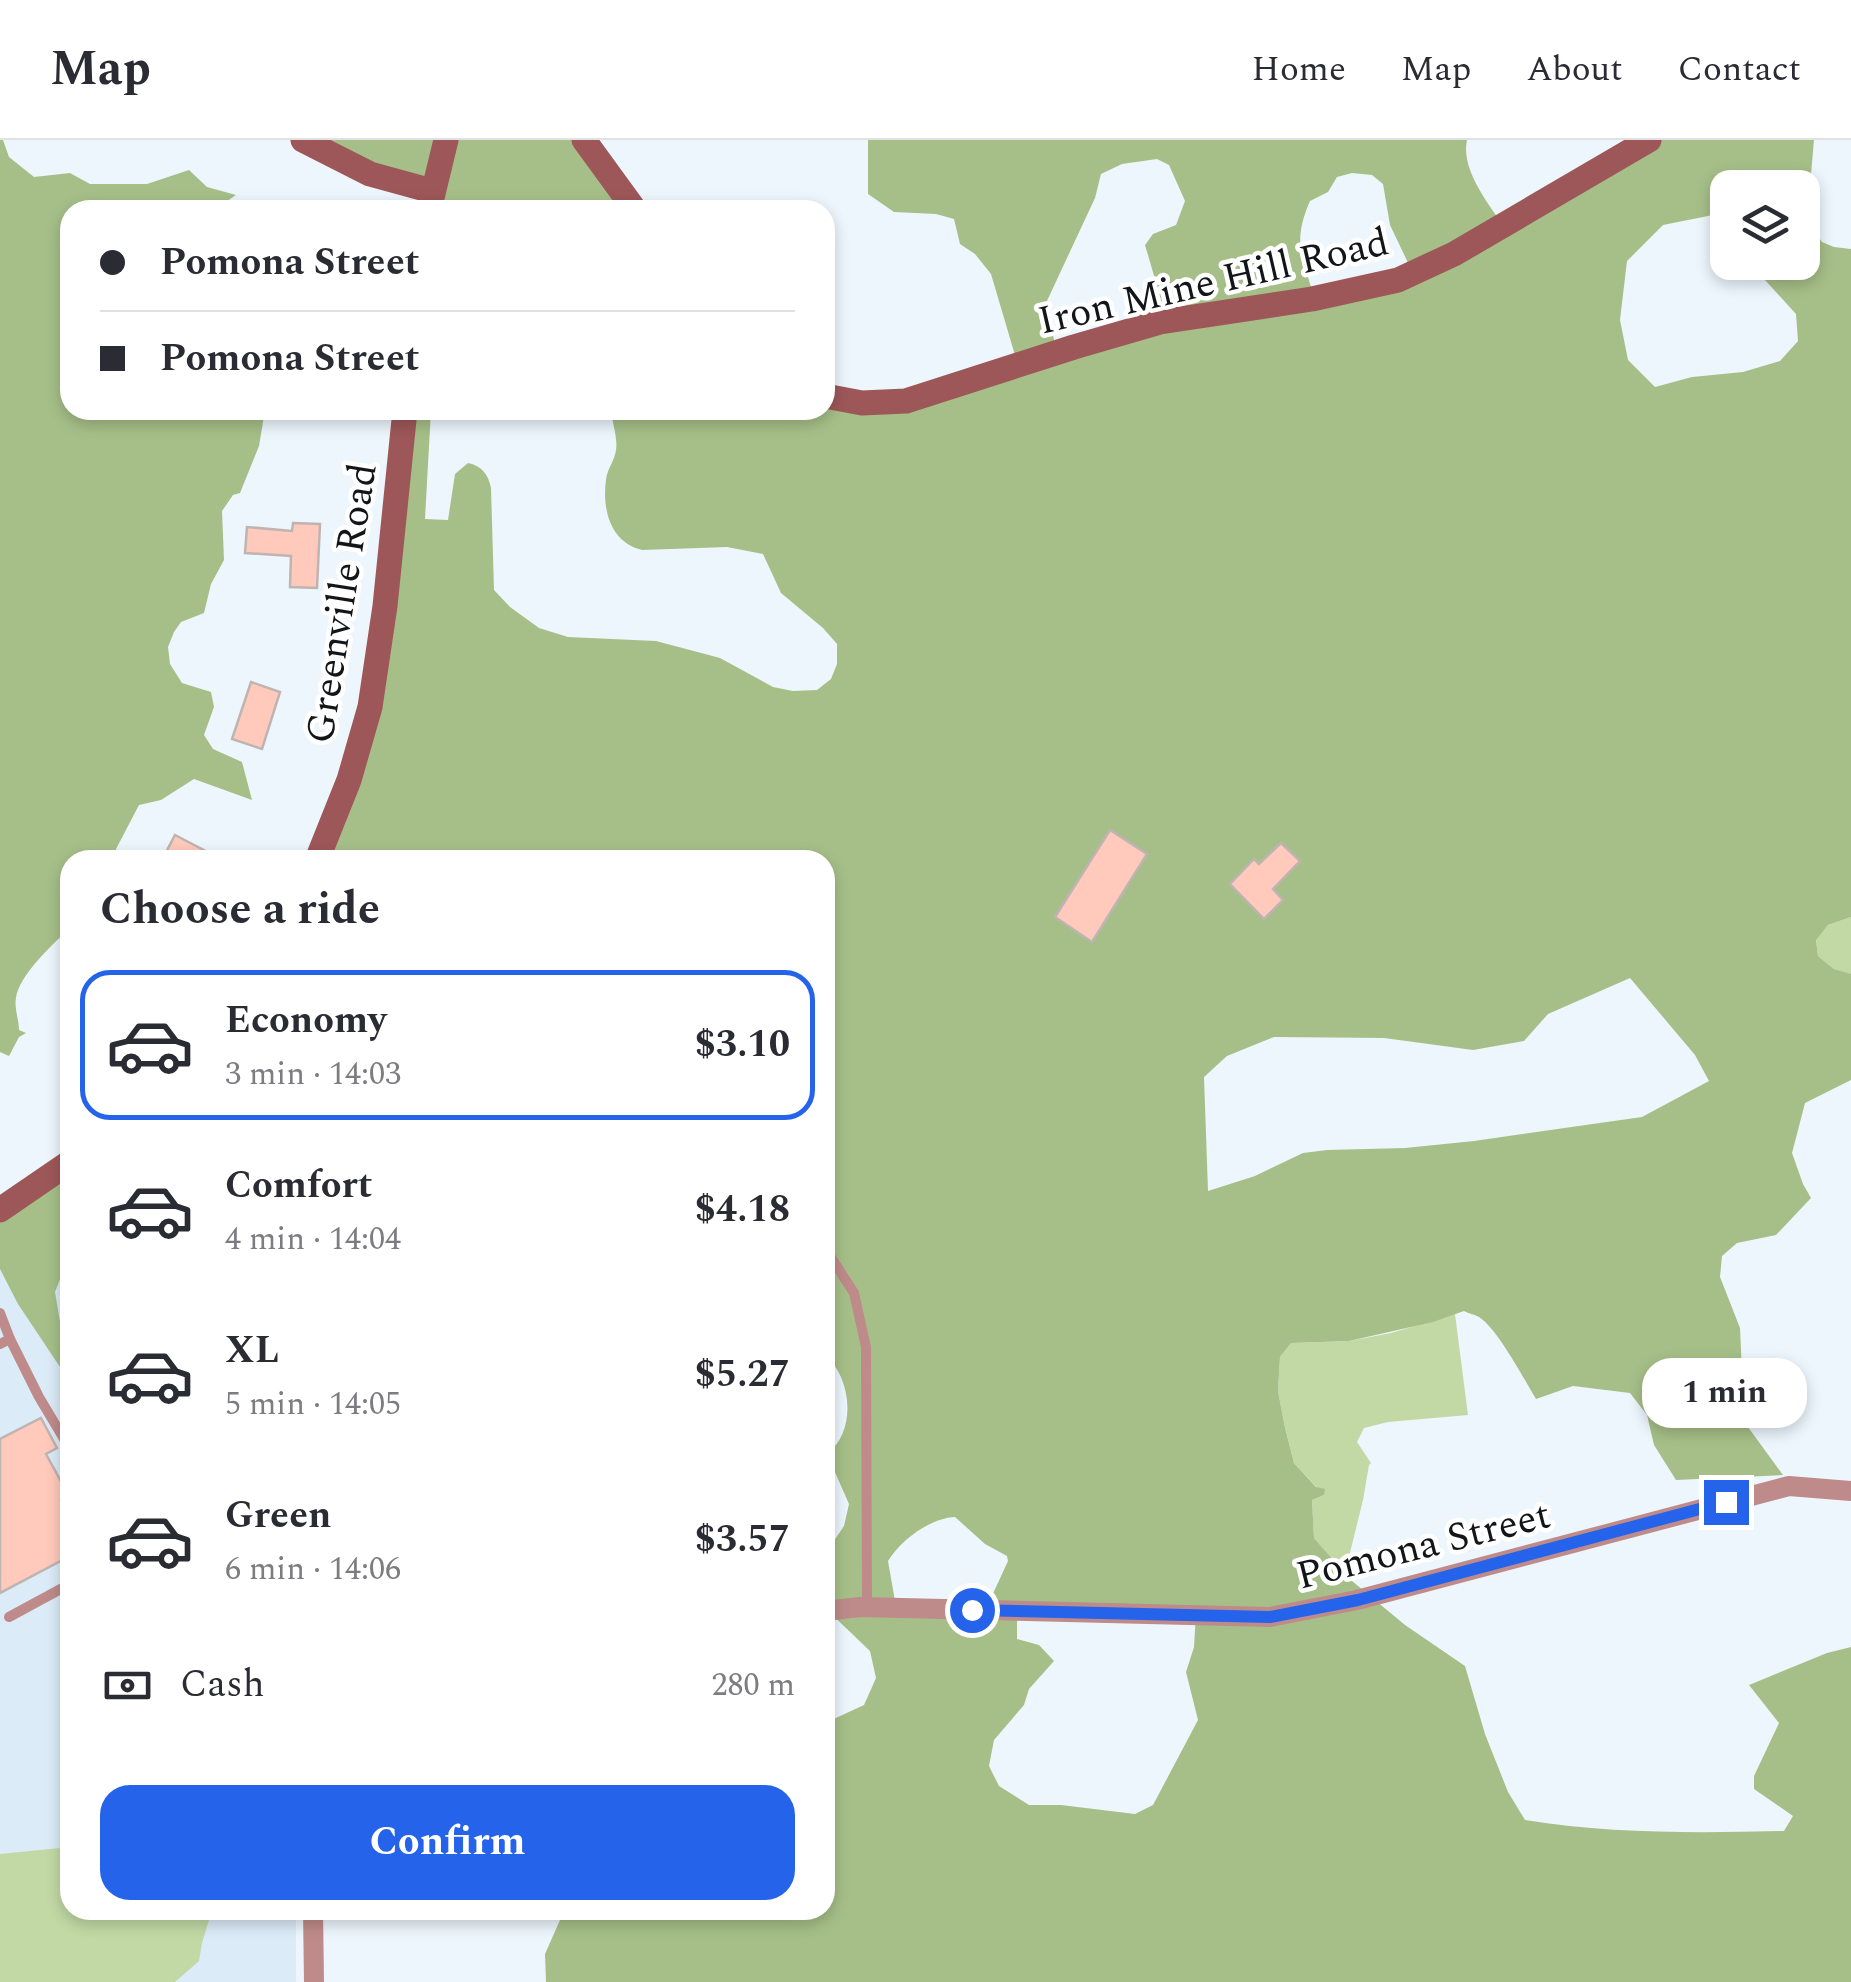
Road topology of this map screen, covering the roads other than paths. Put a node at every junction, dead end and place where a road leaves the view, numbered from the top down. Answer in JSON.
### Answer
{"nodes":[{"id":1,"x":303,"y":140,"type":"edge"},
{"id":2,"x":446,"y":140,"type":"edge"},
{"id":3,"x":584,"y":140,"type":"edge"},
{"id":4,"x":1649,"y":140,"type":"edge"},
{"id":5,"x":430,"y":200,"type":"edge"},
{"id":6,"x":628,"y":200,"type":"edge"},
{"id":7,"x":835,"y":398,"type":"edge"},
{"id":8,"x":404,"y":420,"type":"edge"},
{"id":9,"x":321,"y":850,"type":"edge"},
{"id":10,"x":60,"y":1169,"type":"edge"},
{"id":11,"x":0,"y":1210,"type":"edge"},
{"id":12,"x":835,"y":1264,"type":"edge"},
{"id":13,"x":0,"y":1313,"type":"edge"},
{"id":14,"x":5,"y":1342,"type":"edge"},
{"id":15,"x":60,"y":1432,"type":"edge"},
{"id":16,"x":1851,"y":1491,"type":"edge"},
{"id":17,"x":60,"y":1590,"type":"edge"},
{"id":18,"x":867,"y":1607,"type":"junction"},
{"id":19,"x":835,"y":1611,"type":"edge"},
{"id":20,"x":10,"y":1617,"type":"dead end"},
{"id":21,"x":314,"y":1920,"type":"edge"},
{"id":22,"x":314,"y":1982,"type":"edge"}],
"edges":[{"from":1,"to":5,"type":"street"},
{"from":2,"to":5,"type":"street"},
{"from":3,"to":6,"type":"street"},
{"from":4,"to":7,"type":"street","name":"Iron Mine Hill Road"},
{"from":8,"to":9,"type":"street","name":"Greenville Road"},
{"from":10,"to":11,"type":"street"},
{"from":12,"to":18,"type":"lane"},
{"from":13,"to":14,"type":"lane"},
{"from":14,"to":15,"type":"lane"},
{"from":16,"to":18,"type":"street","name":"Pomona Street"},
{"from":17,"to":20,"type":"lane"},
{"from":18,"to":19,"type":"street","name":"Pomona Street"},
{"from":21,"to":22,"type":"street"}]}
